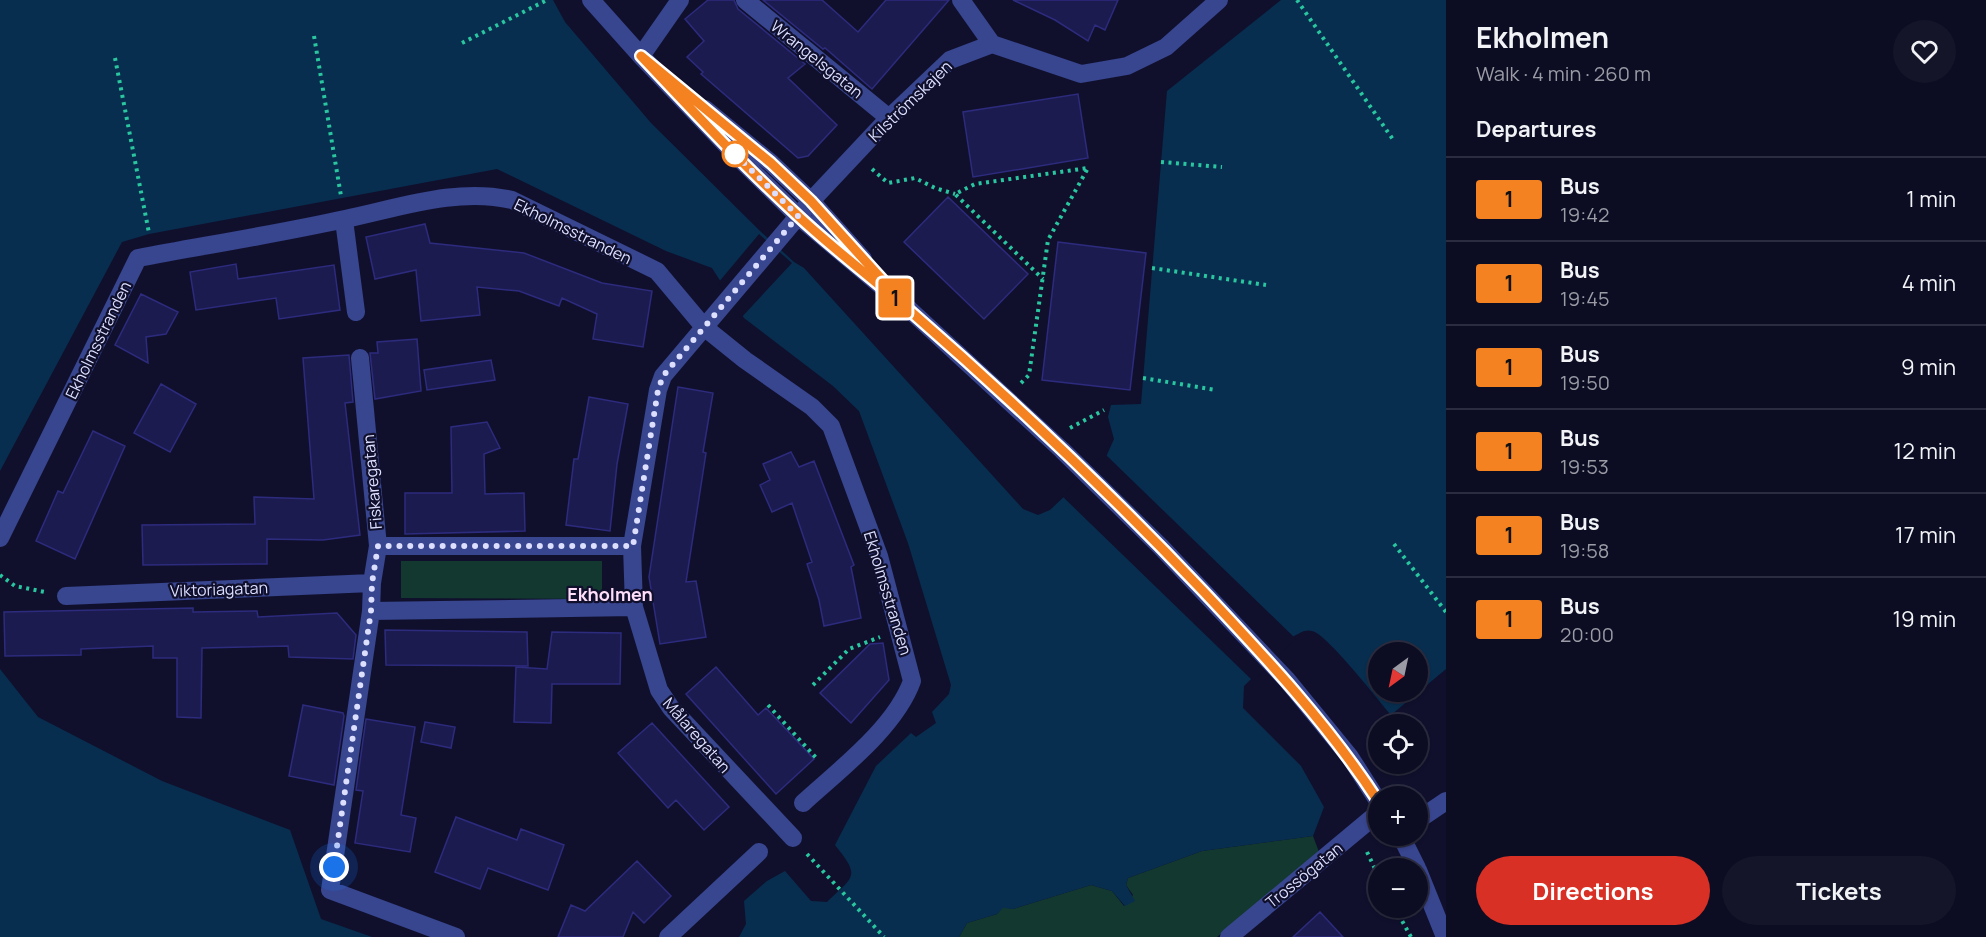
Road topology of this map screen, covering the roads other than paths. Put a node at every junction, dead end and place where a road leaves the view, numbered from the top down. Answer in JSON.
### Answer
{"nodes":[{"id":1,"x":591,"y":0,"type":"edge"},
{"id":2,"x":680,"y":0,"type":"edge"},
{"id":3,"x":745,"y":0,"type":"edge"},
{"id":4,"x":961,"y":0,"type":"edge"},
{"id":5,"x":1219,"y":0,"type":"edge"},
{"id":6,"x":992,"y":44,"type":"junction"},
{"id":7,"x":641,"y":56,"type":"junction"},
{"id":8,"x":889,"y":118,"type":"junction"},
{"id":9,"x":811,"y":201,"type":"junction"},
{"id":10,"x":798,"y":216,"type":"junction"},
{"id":11,"x":344,"y":220,"type":"junction"},
{"id":12,"x":910,"y":310,"type":"junction"},
{"id":13,"x":356,"y":312,"type":"dead end"},
{"id":14,"x":704,"y":327,"type":"junction"},
{"id":15,"x":360,"y":358,"type":"dead end"},
{"id":16,"x":0,"y":538,"type":"edge"},
{"id":17,"x":378,"y":546,"type":"junction"},
{"id":18,"x":633,"y":546,"type":"junction"},
{"id":19,"x":372,"y":583,"type":"junction"},
{"id":20,"x":66,"y":596,"type":"road end"},
{"id":21,"x":634,"y":607,"type":"junction"},
{"id":22,"x":371,"y":611,"type":"junction"},
{"id":23,"x":1368,"y":786,"type":"edge"},
{"id":24,"x":1446,"y":801,"type":"edge"},
{"id":25,"x":803,"y":803,"type":"dead end"},
{"id":26,"x":1428,"y":813,"type":"edge"},
{"id":27,"x":1368,"y":821,"type":"edge"},
{"id":28,"x":793,"y":838,"type":"road end"},
{"id":29,"x":759,"y":852,"type":"dead end"},
{"id":30,"x":1428,"y":896,"type":"edge"},
{"id":31,"x":456,"y":937,"type":"edge"},
{"id":32,"x":668,"y":937,"type":"edge"},
{"id":33,"x":1229,"y":937,"type":"edge"},
{"id":34,"x":1445,"y":937,"type":"edge"}],
"edges":[{"from":1,"to":7,"type":"street"},
{"from":2,"to":7,"type":"street"},
{"from":3,"to":8,"type":"street","name":"Wrangelsgatan"},
{"from":4,"to":6,"type":"street"},
{"from":5,"to":6,"type":"street"},
{"from":6,"to":8,"type":"street","name":"Kilströmskajen"},
{"from":7,"to":9,"type":"street"},
{"from":7,"to":10,"type":"street"},
{"from":8,"to":9,"type":"street","name":"Kilströmskajen"},
{"from":9,"to":10,"type":"street","name":"Målaregatan"},
{"from":9,"to":12,"type":"street"},
{"from":10,"to":12,"type":"street"},
{"from":10,"to":14,"type":"street","name":"Målaregatan"},
{"from":11,"to":13,"type":"street"},
{"from":11,"to":14,"type":"street","name":"Ekholmsstranden"},
{"from":11,"to":16,"type":"street","name":"Ekholmsstranden"},
{"from":12,"to":23,"type":"street"},
{"from":14,"to":18,"type":"street","name":"Målaregatan"},
{"from":14,"to":25,"type":"street","name":"Ekholmsstranden"},
{"from":15,"to":17,"type":"street","name":"Fiskaregatan"},
{"from":17,"to":18,"type":"street"},
{"from":17,"to":19,"type":"street","name":"Fiskaregatan"},
{"from":18,"to":21,"type":"street","name":"Målaregatan"},
{"from":19,"to":20,"type":"street","name":"Viktoriagatan"},
{"from":19,"to":22,"type":"street","name":"Fiskaregatan"},
{"from":21,"to":22,"type":"street"},
{"from":21,"to":28,"type":"street","name":"Målaregatan"},
{"from":22,"to":31,"type":"street","name":"Fiskaregatan"},
{"from":24,"to":26,"type":"street"},
{"from":27,"to":33,"type":"street","name":"Trossögatan"},
{"from":29,"to":32,"type":"street"},
{"from":30,"to":34,"type":"street"}]}
